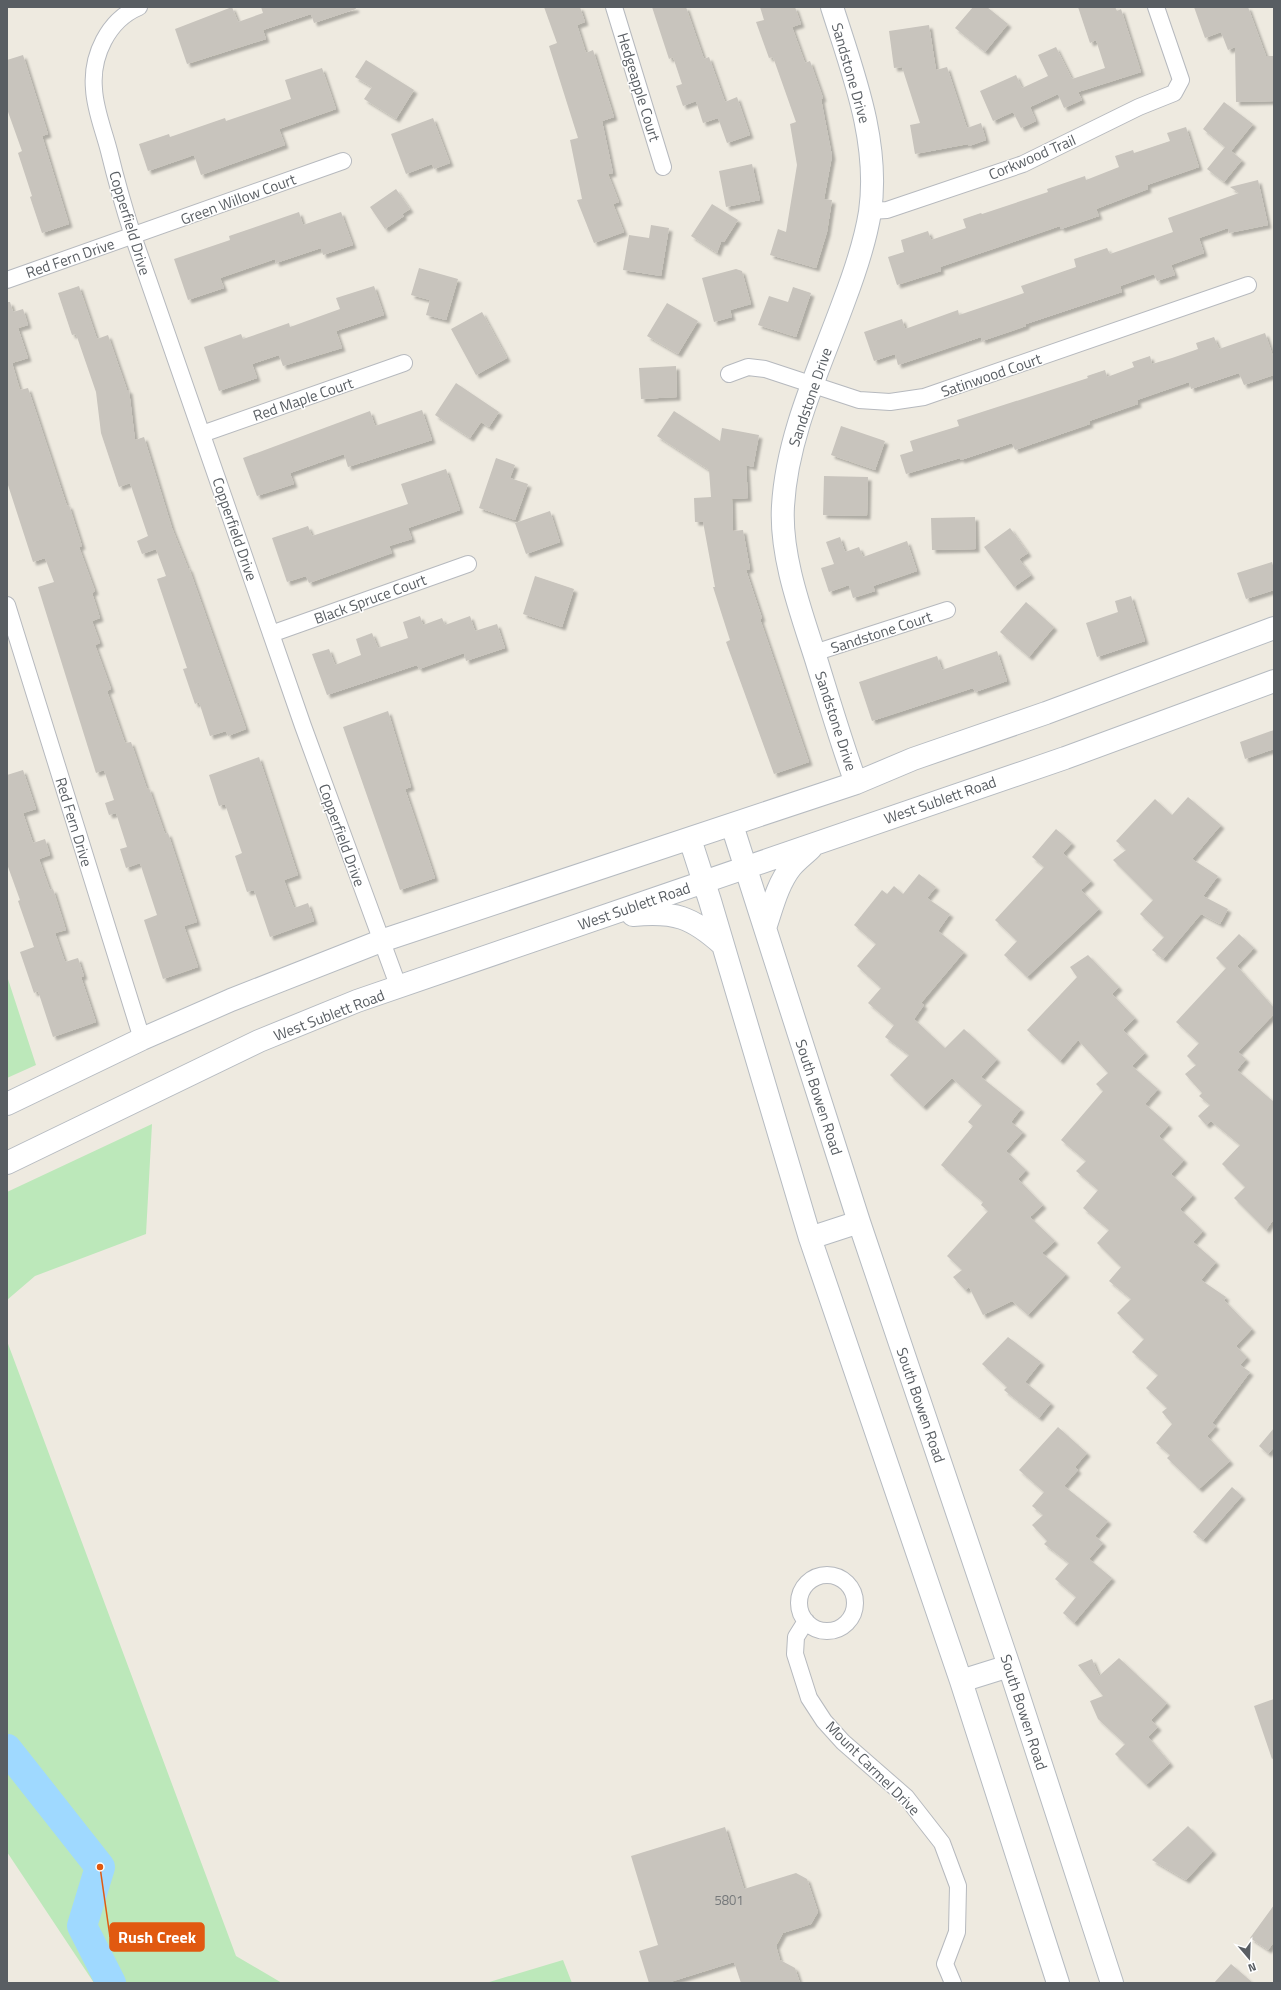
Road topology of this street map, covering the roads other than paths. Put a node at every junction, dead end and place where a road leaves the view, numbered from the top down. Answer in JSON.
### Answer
{"nodes":[{"id":1,"x":140,"y":7,"type":"edge"},
{"id":2,"x":614,"y":7,"type":"edge"},
{"id":3,"x":1156,"y":7,"type":"edge"},
{"id":4,"x":837,"y":8,"type":"edge"},
{"id":5,"x":344,"y":161,"type":"dead end"},
{"id":6,"x":663,"y":167,"type":"dead end"},
{"id":7,"x":870,"y":211,"type":"junction"},
{"id":8,"x":133,"y":236,"type":"junction"},
{"id":9,"x":7,"y":280,"type":"edge"},
{"id":10,"x":1248,"y":285,"type":"dead end"},
{"id":11,"x":404,"y":363,"type":"dead end"},
{"id":12,"x":729,"y":374,"type":"dead end"},
{"id":13,"x":813,"y":386,"type":"junction"},
{"id":14,"x":202,"y":434,"type":"junction"},
{"id":15,"x":468,"y":564,"type":"dead end"},
{"id":16,"x":7,"y":605,"type":"edge"},
{"id":17,"x":947,"y":610,"type":"dead end"},
{"id":18,"x":1274,"y":628,"type":"edge"},
{"id":19,"x":271,"y":634,"type":"junction"},
{"id":20,"x":814,"y":653,"type":"junction"},
{"id":21,"x":1274,"y":681,"type":"edge"},
{"id":22,"x":856,"y":783,"type":"junction"},
{"id":23,"x":732,"y":825,"type":"junction"},
{"id":24,"x":690,"y":839,"type":"junction"},
{"id":25,"x":816,"y":843,"type":"junction"},
{"id":26,"x":746,"y":868,"type":"junction"},
{"id":27,"x":704,"y":882,"type":"junction"},
{"id":28,"x":604,"y":917,"type":"junction"},
{"id":29,"x":765,"y":928,"type":"junction"},
{"id":30,"x":381,"y":941,"type":"junction"},
{"id":31,"x":723,"y":945,"type":"junction"},
{"id":32,"x":399,"y":988,"type":"junction"},
{"id":33,"x":142,"y":1039,"type":"junction"},
{"id":34,"x":7,"y":1104,"type":"edge"},
{"id":35,"x":7,"y":1163,"type":"edge"},
{"id":36,"x":859,"y":1222,"type":"junction"},
{"id":37,"x":810,"y":1238,"type":"junction"},
{"id":38,"x":806,"y":1621,"type":"dead end"},
{"id":39,"x":1009,"y":1666,"type":"junction"},
{"id":40,"x":960,"y":1681,"type":"junction"},
{"id":41,"x":953,"y":1983,"type":"edge"},
{"id":42,"x":1058,"y":1983,"type":"edge"},
{"id":43,"x":1112,"y":1983,"type":"edge"}],
"edges":[{"from":1,"to":8,"type":"street","name":"Copperfield Drive"},
{"from":2,"to":6,"type":"street","name":"Hedgeapple Court"},
{"from":3,"to":7,"type":"street","name":"Corkwood Trail"},
{"from":4,"to":7,"type":"main road","name":"Sandstone Drive"},
{"from":5,"to":8,"type":"street","name":"Green Willow Court"},
{"from":7,"to":13,"type":"main road","name":"Sandstone Drive"},
{"from":8,"to":9,"type":"street","name":"Red Fern Drive"},
{"from":8,"to":14,"type":"street","name":"Copperfield Drive"},
{"from":10,"to":13,"type":"street","name":"Satinwood Court"},
{"from":11,"to":14,"type":"street","name":"Red Maple Court"},
{"from":12,"to":13,"type":"street","name":"Satinwood Court"},
{"from":13,"to":20,"type":"main road","name":"Sandstone Drive"},
{"from":14,"to":19,"type":"street","name":"Copperfield Drive"},
{"from":15,"to":19,"type":"street","name":"Black Spruce Court"},
{"from":16,"to":33,"type":"street","name":"Red Fern Drive"},
{"from":17,"to":20,"type":"street","name":"Sandstone Court"},
{"from":18,"to":22,"type":"main road"},
{"from":19,"to":30,"type":"street","name":"Copperfield Drive"},
{"from":20,"to":22,"type":"main road","name":"Sandstone Drive"},
{"from":21,"to":25,"type":"main road","name":"West Sublett Road"},
{"from":22,"to":23,"type":"main road"},
{"from":23,"to":24,"type":"main road"},
{"from":23,"to":26,"type":"main road","name":"South Bowen Road"},
{"from":24,"to":27,"type":"main road"},
{"from":24,"to":30,"type":"main road"},
{"from":25,"to":26,"type":"main road","name":"West Sublett Road"},
{"from":25,"to":29,"type":"main road"},
{"from":26,"to":27,"type":"main road","name":"West Sublett Road"},
{"from":26,"to":29,"type":"main road","name":"South Bowen Road"},
{"from":27,"to":28,"type":"main road","name":"West Sublett Road"},
{"from":27,"to":31,"type":"main road"},
{"from":28,"to":31,"type":"main road"},
{"from":28,"to":32,"type":"main road","name":"West Sublett Road"},
{"from":29,"to":36,"type":"main road","name":"South Bowen Road"},
{"from":30,"to":32,"type":"street","name":"Copperfield Drive"},
{"from":30,"to":33,"type":"main road"},
{"from":31,"to":37,"type":"main road"},
{"from":32,"to":35,"type":"main road","name":"West Sublett Road"},
{"from":33,"to":34,"type":"main road"},
{"from":36,"to":37,"type":"main road"},
{"from":36,"to":39,"type":"main road","name":"South Bowen Road"},
{"from":37,"to":40,"type":"main road"},
{"from":38,"to":41,"type":"street","name":"Mount Carmel Drive"},
{"from":39,"to":40,"type":"main road"},
{"from":39,"to":43,"type":"main road","name":"South Bowen Road"},
{"from":40,"to":42,"type":"main road"}]}
